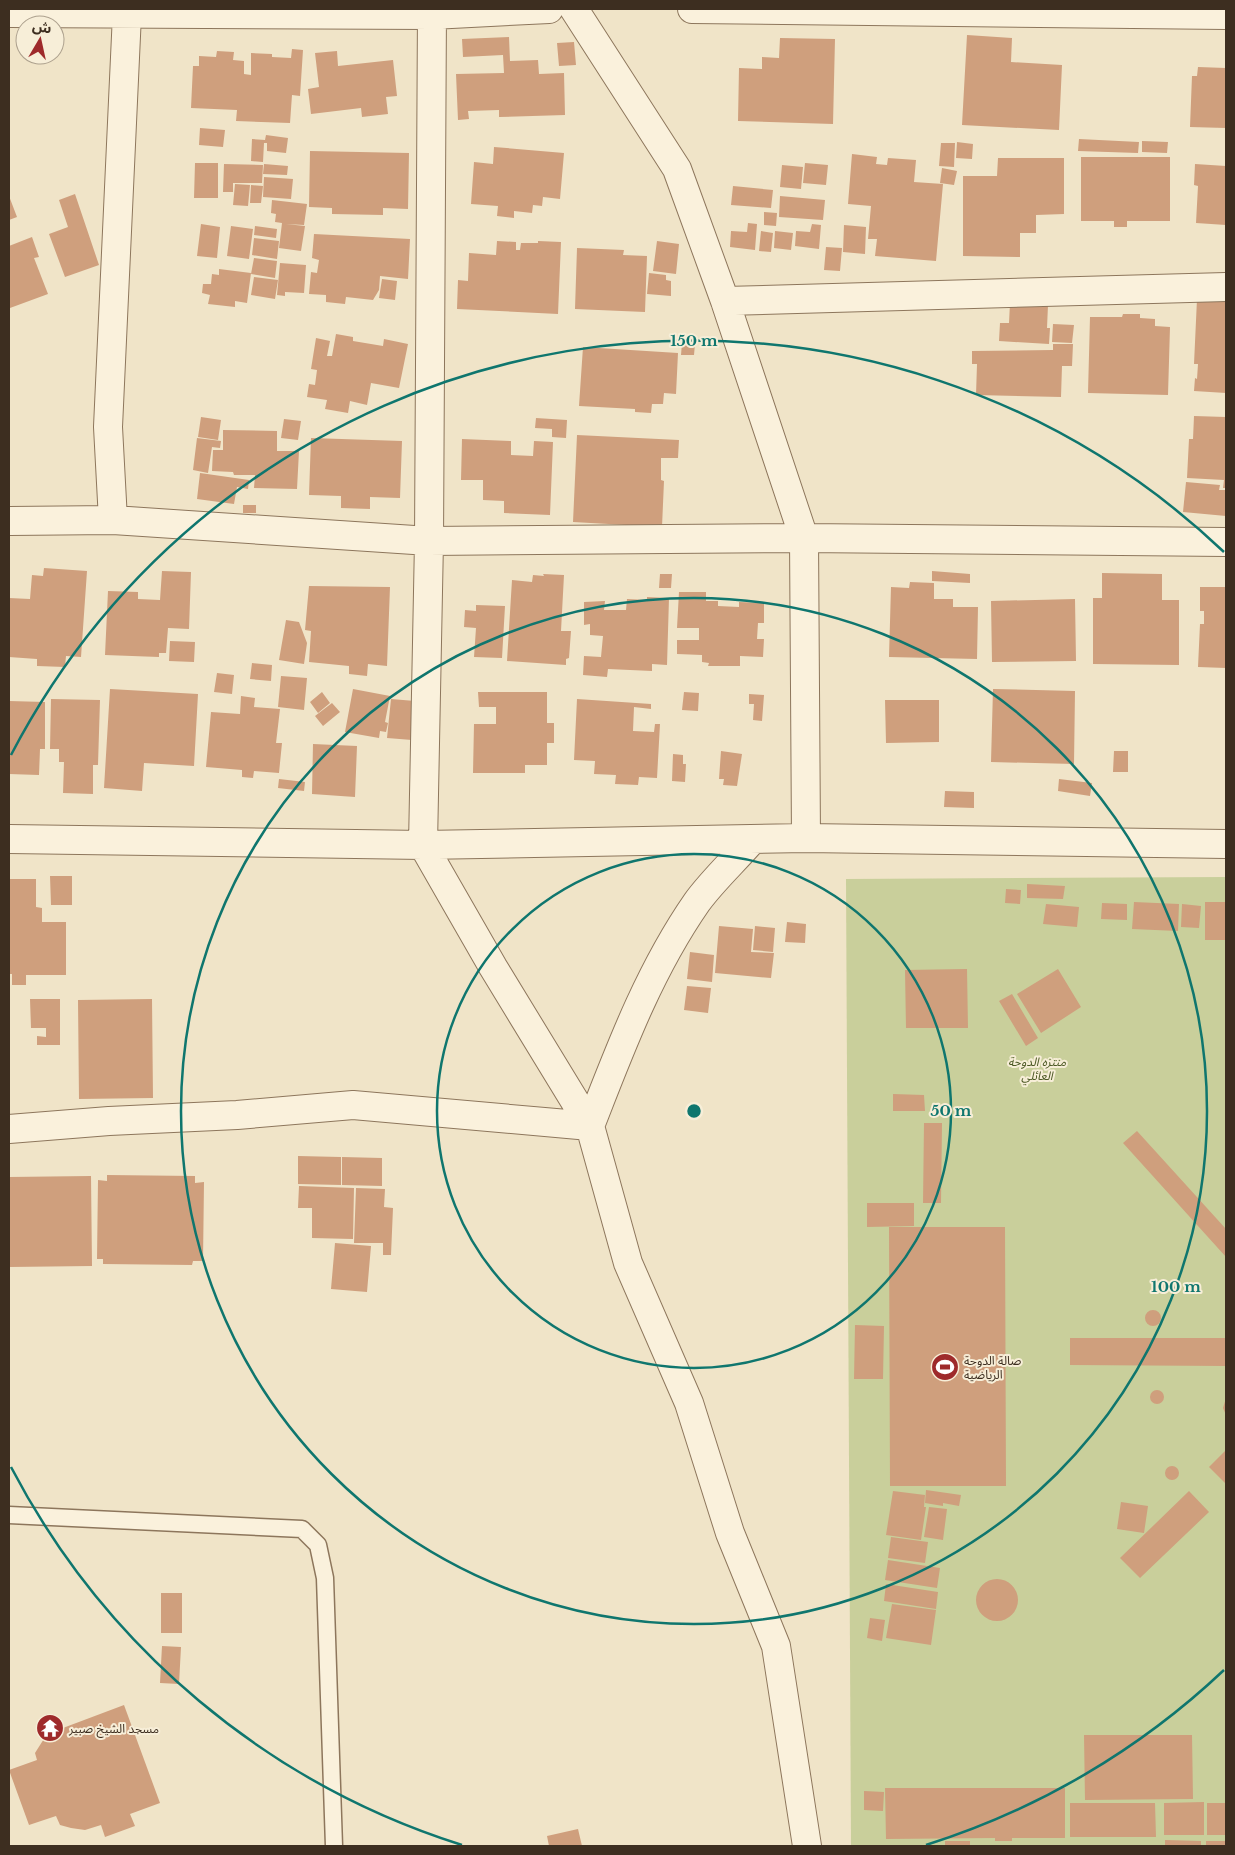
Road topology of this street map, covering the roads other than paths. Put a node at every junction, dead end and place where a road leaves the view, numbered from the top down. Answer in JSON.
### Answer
{"nodes":[{"id":1,"x":549,"y":9,"type":"edge"},
{"id":2,"x":574,"y":9,"type":"edge"},
{"id":3,"x":692,"y":9,"type":"edge"},
{"id":4,"x":432,"y":12,"type":"edge"},
{"id":5,"x":9,"y":13,"type":"edge"},
{"id":6,"x":126,"y":14,"type":"junction"},
{"id":7,"x":1226,"y":15,"type":"edge"},
{"id":8,"x":1226,"y":287,"type":"edge"},
{"id":9,"x":725,"y":301,"type":"junction"},
{"id":10,"x":113,"y":520,"type":"junction"},
{"id":11,"x":9,"y":521,"type":"edge"},
{"id":12,"x":804,"y":538,"type":"junction"},
{"id":13,"x":429,"y":541,"type":"junction"},
{"id":14,"x":1226,"y":542,"type":"edge"},
{"id":15,"x":806,"y":838,"type":"junction"},
{"id":16,"x":9,"y":839,"type":"edge"},
{"id":17,"x":753,"y":839,"type":"junction"},
{"id":18,"x":1226,"y":844,"type":"edge"},
{"id":19,"x":423,"y":845,"type":"junction"},
{"id":20,"x":590,"y":1126,"type":"junction"},
{"id":21,"x":9,"y":1129,"type":"edge"},
{"id":22,"x":9,"y":1515,"type":"edge"},
{"id":23,"x":334,"y":1846,"type":"edge"},
{"id":24,"x":807,"y":1846,"type":"edge"}],
"edges":[{"from":1,"to":4,"type":"street"},
{"from":2,"to":9,"type":"street"},
{"from":3,"to":7,"type":"street"},
{"from":4,"to":6,"type":"street"},
{"from":4,"to":13,"type":"street"},
{"from":5,"to":6,"type":"street"},
{"from":6,"to":10,"type":"street"},
{"from":8,"to":9,"type":"street"},
{"from":9,"to":12,"type":"street"},
{"from":10,"to":11,"type":"street"},
{"from":10,"to":13,"type":"street"},
{"from":12,"to":13,"type":"street"},
{"from":12,"to":14,"type":"street"},
{"from":12,"to":15,"type":"street"},
{"from":13,"to":19,"type":"street"},
{"from":15,"to":17,"type":"street"},
{"from":15,"to":18,"type":"street"},
{"from":16,"to":19,"type":"street"},
{"from":17,"to":19,"type":"street"},
{"from":17,"to":20,"type":"street"},
{"from":19,"to":20,"type":"street"},
{"from":20,"to":21,"type":"street"},
{"from":20,"to":24,"type":"street"},
{"from":22,"to":23,"type":"lane"}]}
